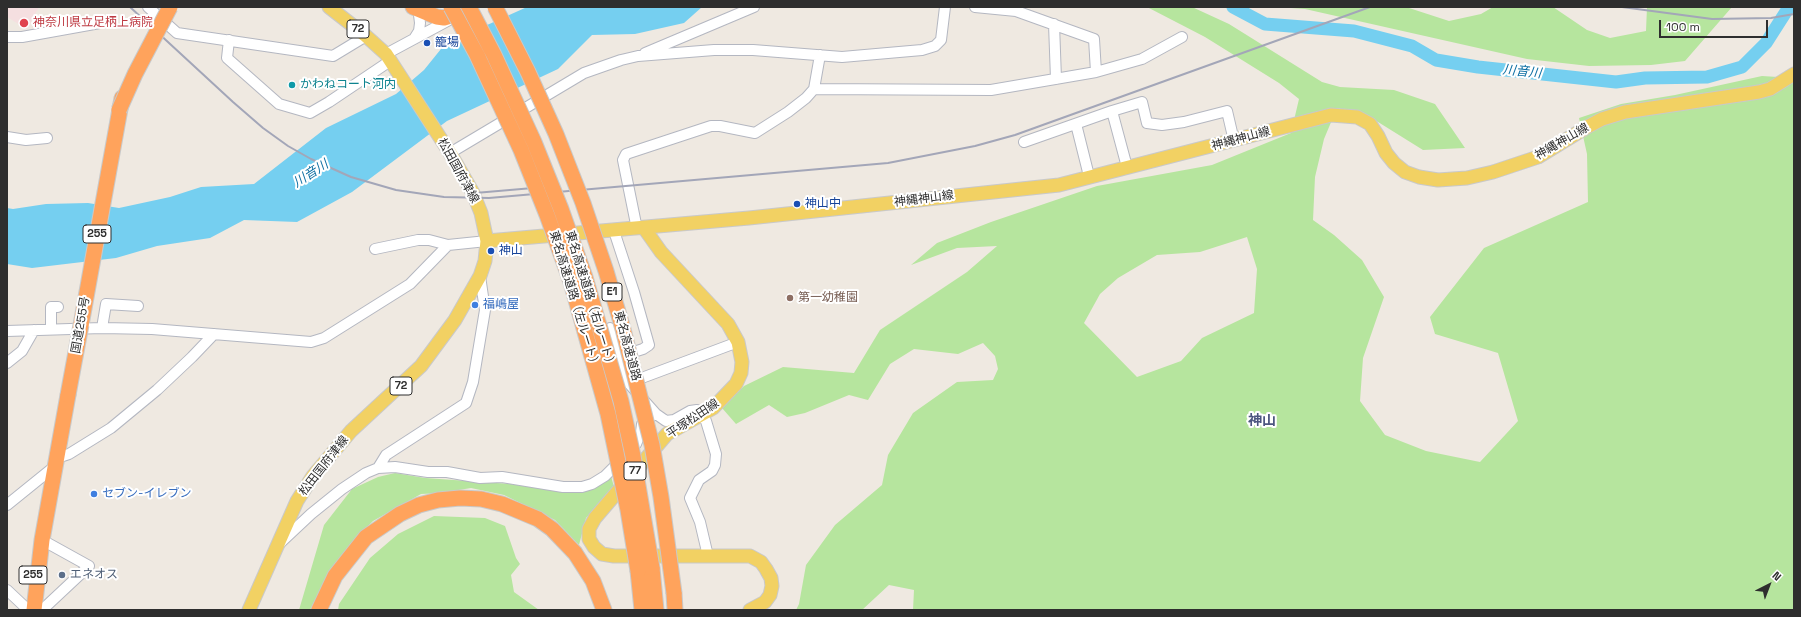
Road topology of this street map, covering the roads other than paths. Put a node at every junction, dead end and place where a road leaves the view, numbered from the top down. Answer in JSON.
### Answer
{"nodes":[{"id":1,"x":148,"y":7,"type":"edge"},
{"id":2,"x":162,"y":7,"type":"edge"},
{"id":3,"x":170,"y":7,"type":"edge"},
{"id":4,"x":329,"y":7,"type":"edge"},
{"id":5,"x":447,"y":7,"type":"edge"},
{"id":6,"x":495,"y":7,"type":"edge"},
{"id":7,"x":754,"y":7,"type":"edge"},
{"id":8,"x":945,"y":7,"type":"edge"},
{"id":9,"x":975,"y":7,"type":"edge"},
{"id":10,"x":419,"y":8,"type":"edge"},
{"id":11,"x":464,"y":8,"type":"edge"},
{"id":12,"x":110,"y":21,"type":"dead end"},
{"id":13,"x":1054,"y":24,"type":"junction"},
{"id":14,"x":366,"y":36,"type":"junction"},
{"id":15,"x":7,"y":37,"type":"edge"},
{"id":16,"x":1182,"y":37,"type":"dead end"},
{"id":17,"x":414,"y":39,"type":"junction"},
{"id":18,"x":229,"y":40,"type":"junction"},
{"id":19,"x":820,"y":55,"type":"junction"},
{"id":20,"x":638,"y":56,"type":"junction"},
{"id":21,"x":390,"y":61,"type":"junction"},
{"id":22,"x":1096,"y":72,"type":"junction"},
{"id":23,"x":1794,"y":74,"type":"edge"},
{"id":24,"x":1056,"y":79,"type":"junction"},
{"id":25,"x":814,"y":89,"type":"junction"},
{"id":26,"x":119,"y":110,"type":"junction"},
{"id":27,"x":1112,"y":111,"type":"junction"},
{"id":28,"x":1076,"y":124,"type":"junction"},
{"id":29,"x":7,"y":137,"type":"edge"},
{"id":30,"x":47,"y":138,"type":"dead end"},
{"id":31,"x":1234,"y":140,"type":"junction"},
{"id":32,"x":1024,"y":142,"type":"dead end"},
{"id":33,"x":448,"y":150,"type":"junction"},
{"id":34,"x":1127,"y":167,"type":"junction"},
{"id":35,"x":1090,"y":176,"type":"junction"},
{"id":36,"x":640,"y":228,"type":"junction"},
{"id":37,"x":614,"y":231,"type":"junction"},
{"id":38,"x":487,"y":241,"type":"junction"},
{"id":39,"x":448,"y":245,"type":"junction"},
{"id":40,"x":375,"y":249,"type":"dead end"},
{"id":41,"x":480,"y":276,"type":"junction"},
{"id":42,"x":138,"y":306,"type":"dead end"},
{"id":43,"x":58,"y":307,"type":"dead end"},
{"id":44,"x":102,"y":328,"type":"junction"},
{"id":45,"x":610,"y":328,"type":"dead end"},
{"id":46,"x":51,"y":329,"type":"junction"},
{"id":47,"x":34,"y":330,"type":"junction"},
{"id":48,"x":7,"y":331,"type":"edge"},
{"id":49,"x":214,"y":334,"type":"junction"},
{"id":50,"x":738,"y":342,"type":"junction"},
{"id":51,"x":618,"y":357,"type":"junction"},
{"id":52,"x":7,"y":363,"type":"edge"},
{"id":53,"x":629,"y":383,"type":"junction"},
{"id":54,"x":656,"y":414,"type":"junction"},
{"id":55,"x":702,"y":416,"type":"junction"},
{"id":56,"x":56,"y":462,"type":"junction"},
{"id":57,"x":378,"y":468,"type":"junction"},
{"id":58,"x":7,"y":506,"type":"edge"},
{"id":59,"x":42,"y":540,"type":"junction"},
{"id":60,"x":277,"y":547,"type":"junction"},
{"id":61,"x":708,"y":556,"type":"junction"},
{"id":62,"x":645,"y":569,"type":"junction"},
{"id":63,"x":7,"y":590,"type":"edge"},
{"id":64,"x":26,"y":609,"type":"edge"},
{"id":65,"x":42,"y":610,"type":"edge"},
{"id":66,"x":249,"y":610,"type":"edge"},
{"id":67,"x":319,"y":610,"type":"edge"},
{"id":68,"x":328,"y":610,"type":"edge"},
{"id":69,"x":594,"y":610,"type":"edge"},
{"id":70,"x":604,"y":610,"type":"edge"},
{"id":71,"x":642,"y":610,"type":"edge"},
{"id":72,"x":656,"y":610,"type":"edge"},
{"id":73,"x":675,"y":610,"type":"edge"},
{"id":74,"x":750,"y":610,"type":"edge"}],
"edges":[{"from":1,"to":18,"type":"street"},
{"from":2,"to":26,"type":"highway","name":"国道255号","number":"255","bridge":true},
{"from":3,"to":26,"type":"highway","name":"国道255号","number":"255","bridge":true},
{"from":4,"to":14,"type":"main road","name":"松田国府津線","number":"72"},
{"from":5,"to":11,"type":"highway"},
{"from":6,"to":73,"type":"highway","name":"東名高速道路","number":"E1","bridge":true},
{"from":7,"to":20,"type":"street"},
{"from":8,"to":19,"type":"street"},
{"from":9,"to":13,"type":"street"},
{"from":10,"to":11,"type":"highway"},
{"from":10,"to":17,"type":"street"},
{"from":11,"to":17,"type":"street"},
{"from":11,"to":62,"type":"highway","name":"東名高速道路（左ルート）","bridge":true},
{"from":12,"to":15,"type":"street"},
{"from":13,"to":22,"type":"street"},
{"from":13,"to":24,"type":"street"},
{"from":14,"to":18,"type":"street"},
{"from":14,"to":21,"type":"main road","name":"松田国府津線","number":"72"},
{"from":16,"to":22,"type":"street"},
{"from":17,"to":21,"type":"street"},
{"from":18,"to":21,"type":"street"},
{"from":19,"to":20,"type":"street"},
{"from":19,"to":25,"type":"street"},
{"from":20,"to":33,"type":"street"},
{"from":21,"to":33,"type":"main road","name":"松田国府津線","number":"72"},
{"from":22,"to":24,"type":"street"},
{"from":23,"to":31,"type":"main road","name":"神縄神山線"},
{"from":24,"to":25,"type":"street"},
{"from":25,"to":36,"type":"street"},
{"from":26,"to":56,"type":"highway","name":"国道255号","number":"255","bridge":true},
{"from":27,"to":28,"type":"street"},
{"from":27,"to":31,"type":"street"},
{"from":27,"to":34,"type":"street"},
{"from":28,"to":32,"type":"street"},
{"from":28,"to":35,"type":"street"},
{"from":29,"to":30,"type":"street"},
{"from":31,"to":34,"type":"main road","name":"神縄神山線"},
{"from":33,"to":38,"type":"main road","name":"松田国府津線","number":"72"},
{"from":34,"to":35,"type":"main road","name":"神縄神山線"},
{"from":35,"to":36,"type":"main road","name":"神縄神山線"},
{"from":36,"to":37,"type":"main road"},
{"from":36,"to":50,"type":"main road","name":"平塚松田線","number":"77"},
{"from":37,"to":38,"type":"main road"},
{"from":37,"to":51,"type":"street"},
{"from":38,"to":39,"type":"street"},
{"from":38,"to":41,"type":"main road","name":"松田国府津線","number":"72"},
{"from":39,"to":40,"type":"street"},
{"from":39,"to":49,"type":"street"},
{"from":41,"to":57,"type":"street"},
{"from":41,"to":60,"type":"main road","name":"松田国府津線","number":"72"},
{"from":42,"to":44,"type":"street"},
{"from":43,"to":46,"type":"street"},
{"from":44,"to":46,"type":"street"},
{"from":44,"to":49,"type":"street"},
{"from":45,"to":51,"type":"street"},
{"from":46,"to":47,"type":"street"},
{"from":47,"to":48,"type":"street"},
{"from":47,"to":52,"type":"street"},
{"from":49,"to":56,"type":"street"},
{"from":50,"to":53,"type":"street"},
{"from":50,"to":55,"type":"main road","name":"平塚松田線","number":"77"},
{"from":51,"to":53,"type":"street"},
{"from":53,"to":54,"type":"street"},
{"from":54,"to":55,"type":"street"},
{"from":54,"to":57,"type":"street"},
{"from":55,"to":61,"type":"street"},
{"from":55,"to":61,"type":"main road","name":"平塚松田線","number":"77"},
{"from":56,"to":58,"type":"street"},
{"from":56,"to":59,"type":"highway","name":"国道255号","number":"255"},
{"from":57,"to":60,"type":"street"},
{"from":59,"to":64,"type":"highway","name":"国道255号","number":"255"},
{"from":59,"to":65,"type":"street"},
{"from":60,"to":66,"type":"main road","name":"松田国府津線","number":"72"},
{"from":61,"to":74,"type":"main road","name":"平塚松田線","number":"77"},
{"from":62,"to":71,"type":"highway","name":"東名高速道路（左ルート）"},
{"from":62,"to":72,"type":"highway"},
{"from":63,"to":64,"type":"street"},
{"from":67,"to":70,"type":"highway"},
{"from":68,"to":69,"type":"highway"}]}
